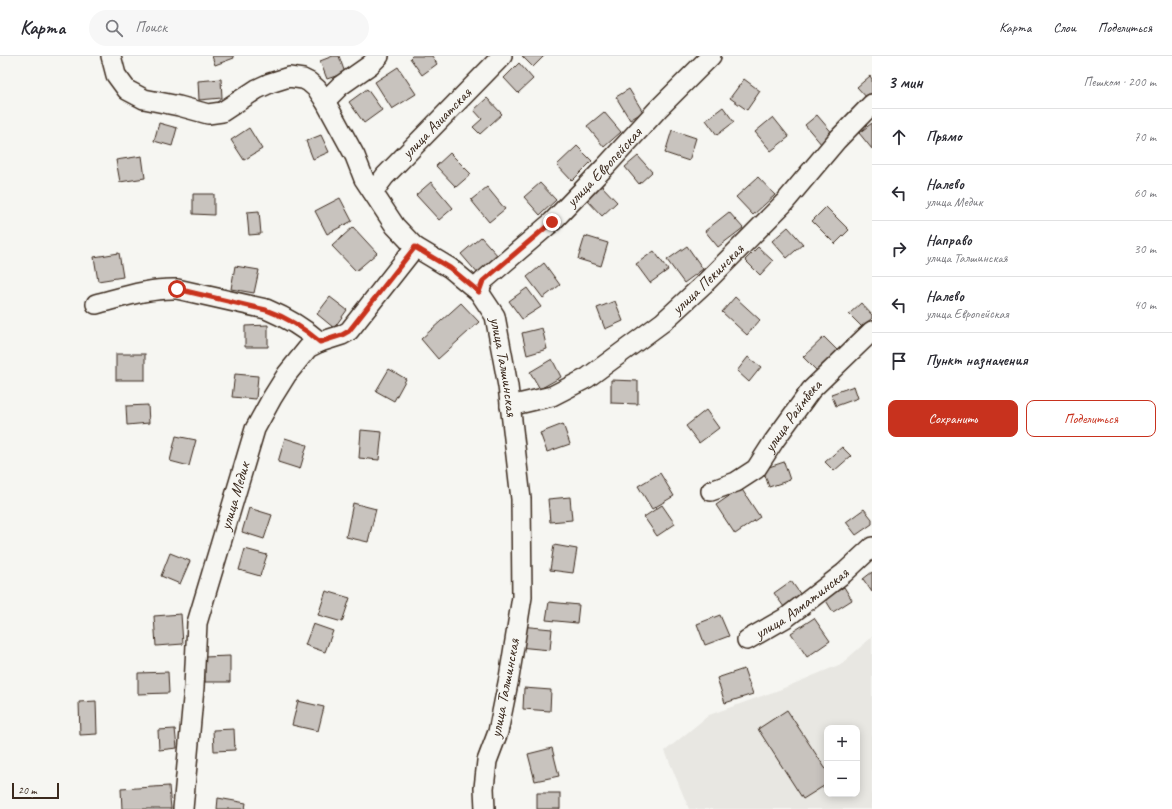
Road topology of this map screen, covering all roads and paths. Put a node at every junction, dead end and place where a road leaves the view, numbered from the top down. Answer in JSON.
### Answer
{"nodes":[{"id":1,"x":111,"y":56,"type":"edge"},
{"id":2,"x":379,"y":56,"type":"edge"},
{"id":3,"x":502,"y":56,"type":"edge"},
{"id":4,"x":711,"y":56,"type":"edge"},
{"id":5,"x":325,"y":101,"type":"junction"},
{"id":6,"x":872,"y":104,"type":"edge"},
{"id":7,"x":373,"y":192,"type":"junction"},
{"id":8,"x":415,"y":247,"type":"junction"},
{"id":9,"x":479,"y":292,"type":"junction"},
{"id":10,"x":96,"y":304,"type":"dead end"},
{"id":11,"x":872,"y":331,"type":"edge"},
{"id":12,"x":320,"y":342,"type":"junction"},
{"id":13,"x":510,"y":406,"type":"junction"},
{"id":14,"x":711,"y":491,"type":"dead end"},
{"id":15,"x":872,"y":547,"type":"edge"},
{"id":16,"x":747,"y":640,"type":"dead end"},
{"id":17,"x":183,"y":809,"type":"edge"},
{"id":18,"x":485,"y":809,"type":"edge"}],
"edges":[{"from":1,"to":5,"type":"street","name":"улица Талшинская"},
{"from":2,"to":5,"type":"street"},
{"from":3,"to":7,"type":"street","name":"улица Азиатская"},
{"from":4,"to":9,"type":"street","name":"улица Европейская"},
{"from":5,"to":7,"type":"street","name":"улица Талшинская"},
{"from":6,"to":13,"type":"street","name":"улица Пекинская"},
{"from":7,"to":8,"type":"street","name":"улица Талшинская"},
{"from":8,"to":9,"type":"street","name":"улица Талшинская"},
{"from":8,"to":12,"type":"street","name":"улица Медик"},
{"from":9,"to":13,"type":"street","name":"улица Талшинская"},
{"from":10,"to":12,"type":"street"},
{"from":11,"to":14,"type":"street","name":"улица Раймбека"},
{"from":12,"to":17,"type":"street","name":"улица Медик"},
{"from":13,"to":18,"type":"street","name":"улица Талшинская"},
{"from":15,"to":16,"type":"street","name":"улица Алматинская"}]}
